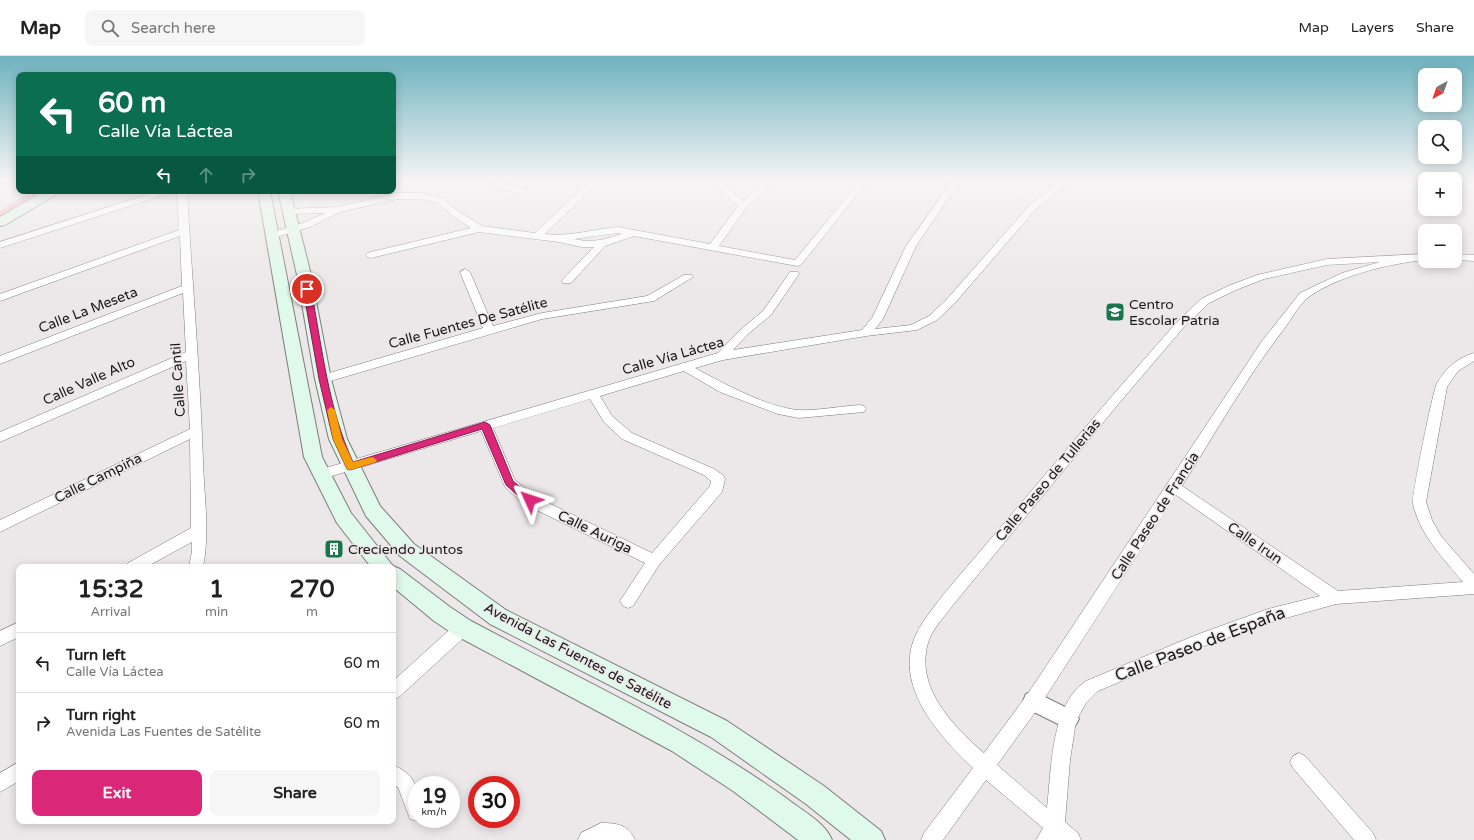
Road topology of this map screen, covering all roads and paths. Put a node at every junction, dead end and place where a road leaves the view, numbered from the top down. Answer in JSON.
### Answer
{"nodes":[{"id":1,"x":85,"y":218,"type":"edge"},
{"id":2,"x":184,"y":218,"type":"edge"},
{"id":3,"x":269,"y":218,"type":"edge"},
{"id":4,"x":291,"y":218,"type":"edge"},
{"id":5,"x":325,"y":218,"type":"edge"},
{"id":6,"x":461,"y":218,"type":"edge"},
{"id":7,"x":557,"y":218,"type":"edge"},
{"id":8,"x":734,"y":218,"type":"edge"},
{"id":9,"x":834,"y":218,"type":"edge"},
{"id":10,"x":931,"y":218,"type":"edge"},
{"id":11,"x":1024,"y":218,"type":"edge"},
{"id":12,"x":479,"y":229,"type":"junction"},
{"id":13,"x":294,"y":230,"type":"junction"},
{"id":14,"x":185,"y":232,"type":"junction"},
{"id":15,"x":632,"y":233,"type":"junction"},
{"id":16,"x":273,"y":235,"type":"junction"},
{"id":17,"x":537,"y":237,"type":"junction"},
{"id":18,"x":558,"y":239,"type":"junction"},
{"id":19,"x":602,"y":244,"type":"junction"},
{"id":20,"x":0,"y":245,"type":"edge"},
{"id":21,"x":712,"y":247,"type":"junction"},
{"id":22,"x":371,"y":255,"type":"dead end"},
{"id":23,"x":1418,"y":257,"type":"edge"},
{"id":24,"x":1462,"y":257,"type":"edge"},
{"id":25,"x":1408,"y":258,"type":"junction"},
{"id":26,"x":1474,"y":258,"type":"edge"},
{"id":27,"x":465,"y":272,"type":"dead end"},
{"id":28,"x":304,"y":274,"type":"junction"},
{"id":29,"x":794,"y":274,"type":"dead end"},
{"id":30,"x":688,"y":277,"type":"dead end"},
{"id":31,"x":280,"y":280,"type":"junction"},
{"id":32,"x":567,"y":281,"type":"dead end"},
{"id":33,"x":187,"y":288,"type":"junction"},
{"id":34,"x":0,"y":298,"type":"edge"},
{"id":35,"x":489,"y":330,"type":"junction"},
{"id":36,"x":866,"y":333,"type":"junction"},
{"id":37,"x":191,"y":354,"type":"junction"},
{"id":38,"x":722,"y":356,"type":"junction"},
{"id":39,"x":1474,"y":357,"type":"edge"},
{"id":40,"x":0,"y":360,"type":"edge"},
{"id":41,"x":685,"y":367,"type":"junction"},
{"id":42,"x":323,"y":379,"type":"junction"},
{"id":43,"x":593,"y":395,"type":"junction"},
{"id":44,"x":860,"y":409,"type":"dead end"},
{"id":45,"x":485,"y":425,"type":"junction"},
{"id":46,"x":196,"y":431,"type":"junction"},
{"id":47,"x":0,"y":437,"type":"edge"},
{"id":48,"x":350,"y":466,"type":"junction"},
{"id":49,"x":322,"y":474,"type":"junction"},
{"id":50,"x":1174,"y":487,"type":"junction"},
{"id":51,"x":0,"y":526,"type":"edge"},
{"id":52,"x":199,"y":531,"type":"junction"},
{"id":53,"x":654,"y":561,"type":"junction"},
{"id":54,"x":138,"y":564,"type":"edge"},
{"id":55,"x":197,"y":564,"type":"edge"},
{"id":56,"x":380,"y":564,"type":"edge"},
{"id":57,"x":396,"y":578,"type":"edge"},
{"id":58,"x":1474,"y":585,"type":"edge"},
{"id":59,"x":1474,"y":588,"type":"edge"},
{"id":60,"x":464,"y":593,"type":"junction"},
{"id":61,"x":1336,"y":598,"type":"junction"},
{"id":62,"x":628,"y":601,"type":"dead end"},
{"id":63,"x":442,"y":614,"type":"junction"},
{"id":64,"x":463,"y":628,"type":"junction"},
{"id":65,"x":16,"y":631,"type":"edge"},
{"id":66,"x":0,"y":639,"type":"edge"},
{"id":67,"x":396,"y":689,"type":"edge"},
{"id":68,"x":1033,"y":701,"type":"junction"},
{"id":69,"x":1068,"y":719,"type":"junction"},
{"id":70,"x":1299,"y":762,"type":"dead end"},
{"id":71,"x":986,"y":767,"type":"junction"},
{"id":72,"x":16,"y":773,"type":"edge"},
{"id":73,"x":396,"y":776,"type":"edge"},
{"id":74,"x":0,"y":783,"type":"edge"},
{"id":75,"x":408,"y":791,"type":"edge"},
{"id":76,"x":1051,"y":834,"type":"edge"},
{"id":77,"x":595,"y":836,"type":"edge"},
{"id":78,"x":625,"y":840,"type":"edge"},
{"id":79,"x":819,"y":840,"type":"edge"},
{"id":80,"x":872,"y":840,"type":"edge"},
{"id":81,"x":931,"y":840,"type":"edge"},
{"id":82,"x":1071,"y":840,"type":"edge"},
{"id":83,"x":1366,"y":840,"type":"edge"}],
"edges":[{"from":1,"to":20,"type":"street"},
{"from":2,"to":14,"type":"street","name":"Calle Cantil"},
{"from":3,"to":16,"type":"main road","name":"Avenida Las Fuentes de Satélite"},
{"from":4,"to":13,"type":"main road","name":"Avenida Las Fuentes de Satélite"},
{"from":5,"to":13,"type":"street"},
{"from":6,"to":12,"type":"street"},
{"from":7,"to":17,"type":"street"},
{"from":8,"to":21,"type":"street"},
{"from":9,"to":21,"type":"street"},
{"from":10,"to":36,"type":"street"},
{"from":11,"to":36,"type":"street","name":"Calle Vía Láctea"},
{"from":12,"to":17,"type":"street"},
{"from":12,"to":22,"type":"street"},
{"from":13,"to":16,"type":"street"},
{"from":13,"to":28,"type":"main road","name":"Avenida Las Fuentes de Satélite"},
{"from":14,"to":33,"type":"street","name":"Calle Cantil"},
{"from":14,"to":34,"type":"street"},
{"from":15,"to":18,"type":"street"},
{"from":15,"to":19,"type":"street"},
{"from":15,"to":21,"type":"street"},
{"from":16,"to":31,"type":"main road","name":"Avenida Las Fuentes de Satélite"},
{"from":17,"to":18,"type":"street"},
{"from":18,"to":19,"type":"street"},
{"from":19,"to":32,"type":"street"},
{"from":23,"to":25,"type":"street","name":"Calle Paseo de Francia"},
{"from":24,"to":26,"type":"street"},
{"from":25,"to":50,"type":"street","name":"Calle Paseo de Francia"},
{"from":25,"to":71,"type":"street","name":"Calle Paseo de Tullerias"},
{"from":27,"to":35,"type":"street"},
{"from":28,"to":31,"type":"main road"},
{"from":28,"to":42,"type":"main road","name":"Avenida Las Fuentes de Satélite"},
{"from":29,"to":38,"type":"street"},
{"from":30,"to":35,"type":"street","name":"Calle Fuentes De Satélite"},
{"from":31,"to":49,"type":"main road","name":"Avenida Las Fuentes de Satélite"},
{"from":33,"to":37,"type":"street","name":"Calle Cantil"},
{"from":33,"to":40,"type":"street","name":"Calle La Meseta"},
{"from":35,"to":42,"type":"street","name":"Calle Fuentes De Satélite"},
{"from":36,"to":38,"type":"street","name":"Calle Vía Láctea"},
{"from":37,"to":46,"type":"street","name":"Calle Cantil"},
{"from":37,"to":47,"type":"street","name":"Calle Valle Alto"},
{"from":38,"to":41,"type":"street","name":"Calle Vía Láctea"},
{"from":39,"to":58,"type":"street"},
{"from":41,"to":43,"type":"street","name":"Calle Vía Láctea"},
{"from":41,"to":44,"type":"street"},
{"from":42,"to":48,"type":"main road","name":"Avenida Las Fuentes de Satélite"},
{"from":43,"to":45,"type":"street","name":"Calle Vía Láctea"},
{"from":43,"to":53,"type":"street"},
{"from":45,"to":48,"type":"street","name":"Calle Vía Láctea"},
{"from":45,"to":53,"type":"street","name":"Calle Auriga"},
{"from":46,"to":51,"type":"street","name":"Calle Campiña"},
{"from":46,"to":52,"type":"street","name":"Calle Cantil"},
{"from":48,"to":49,"type":"street","name":"Calle Vía Láctea"},
{"from":48,"to":60,"type":"main road","name":"Avenida Las Fuentes de Satélite"},
{"from":49,"to":56,"type":"main road","name":"Avenida Las Fuentes de Satélite"},
{"from":50,"to":61,"type":"street","name":"Calle Irun"},
{"from":50,"to":68,"type":"street","name":"Calle Paseo de Francia"},
{"from":52,"to":54,"type":"street"},
{"from":52,"to":55,"type":"street","name":"Calle Cantil"},
{"from":53,"to":62,"type":"street"},
{"from":57,"to":63,"type":"main road","name":"Avenida Las Fuentes de Satélite"},
{"from":59,"to":61,"type":"street","name":"Calle Paseo de España"},
{"from":60,"to":63,"type":"main road"},
{"from":60,"to":80,"type":"main road","name":"Avenida Las Fuentes de Satélite"},
{"from":61,"to":69,"type":"street","name":"Calle Paseo de España"},
{"from":63,"to":64,"type":"main road","name":"Avenida Las Fuentes de Satélite"},
{"from":64,"to":67,"type":"street"},
{"from":64,"to":79,"type":"main road","name":"Avenida Las Fuentes de Satélite"},
{"from":65,"to":66,"type":"street"},
{"from":68,"to":69,"type":"street"},
{"from":68,"to":71,"type":"street","name":"Calle Paseo de Francia"},
{"from":69,"to":76,"type":"street","name":"Calle Paseo de España"},
{"from":70,"to":83,"type":"street"},
{"from":71,"to":76,"type":"street","name":"Calle Paseo de Tullerias"},
{"from":71,"to":81,"type":"street","name":"Calle Paseo de Francia"},
{"from":72,"to":74,"type":"street"},
{"from":73,"to":75,"type":"street"},
{"from":76,"to":82,"type":"street","name":"Calle Paseo de Tullerias"},
{"from":77,"to":78,"type":"street"}]}
